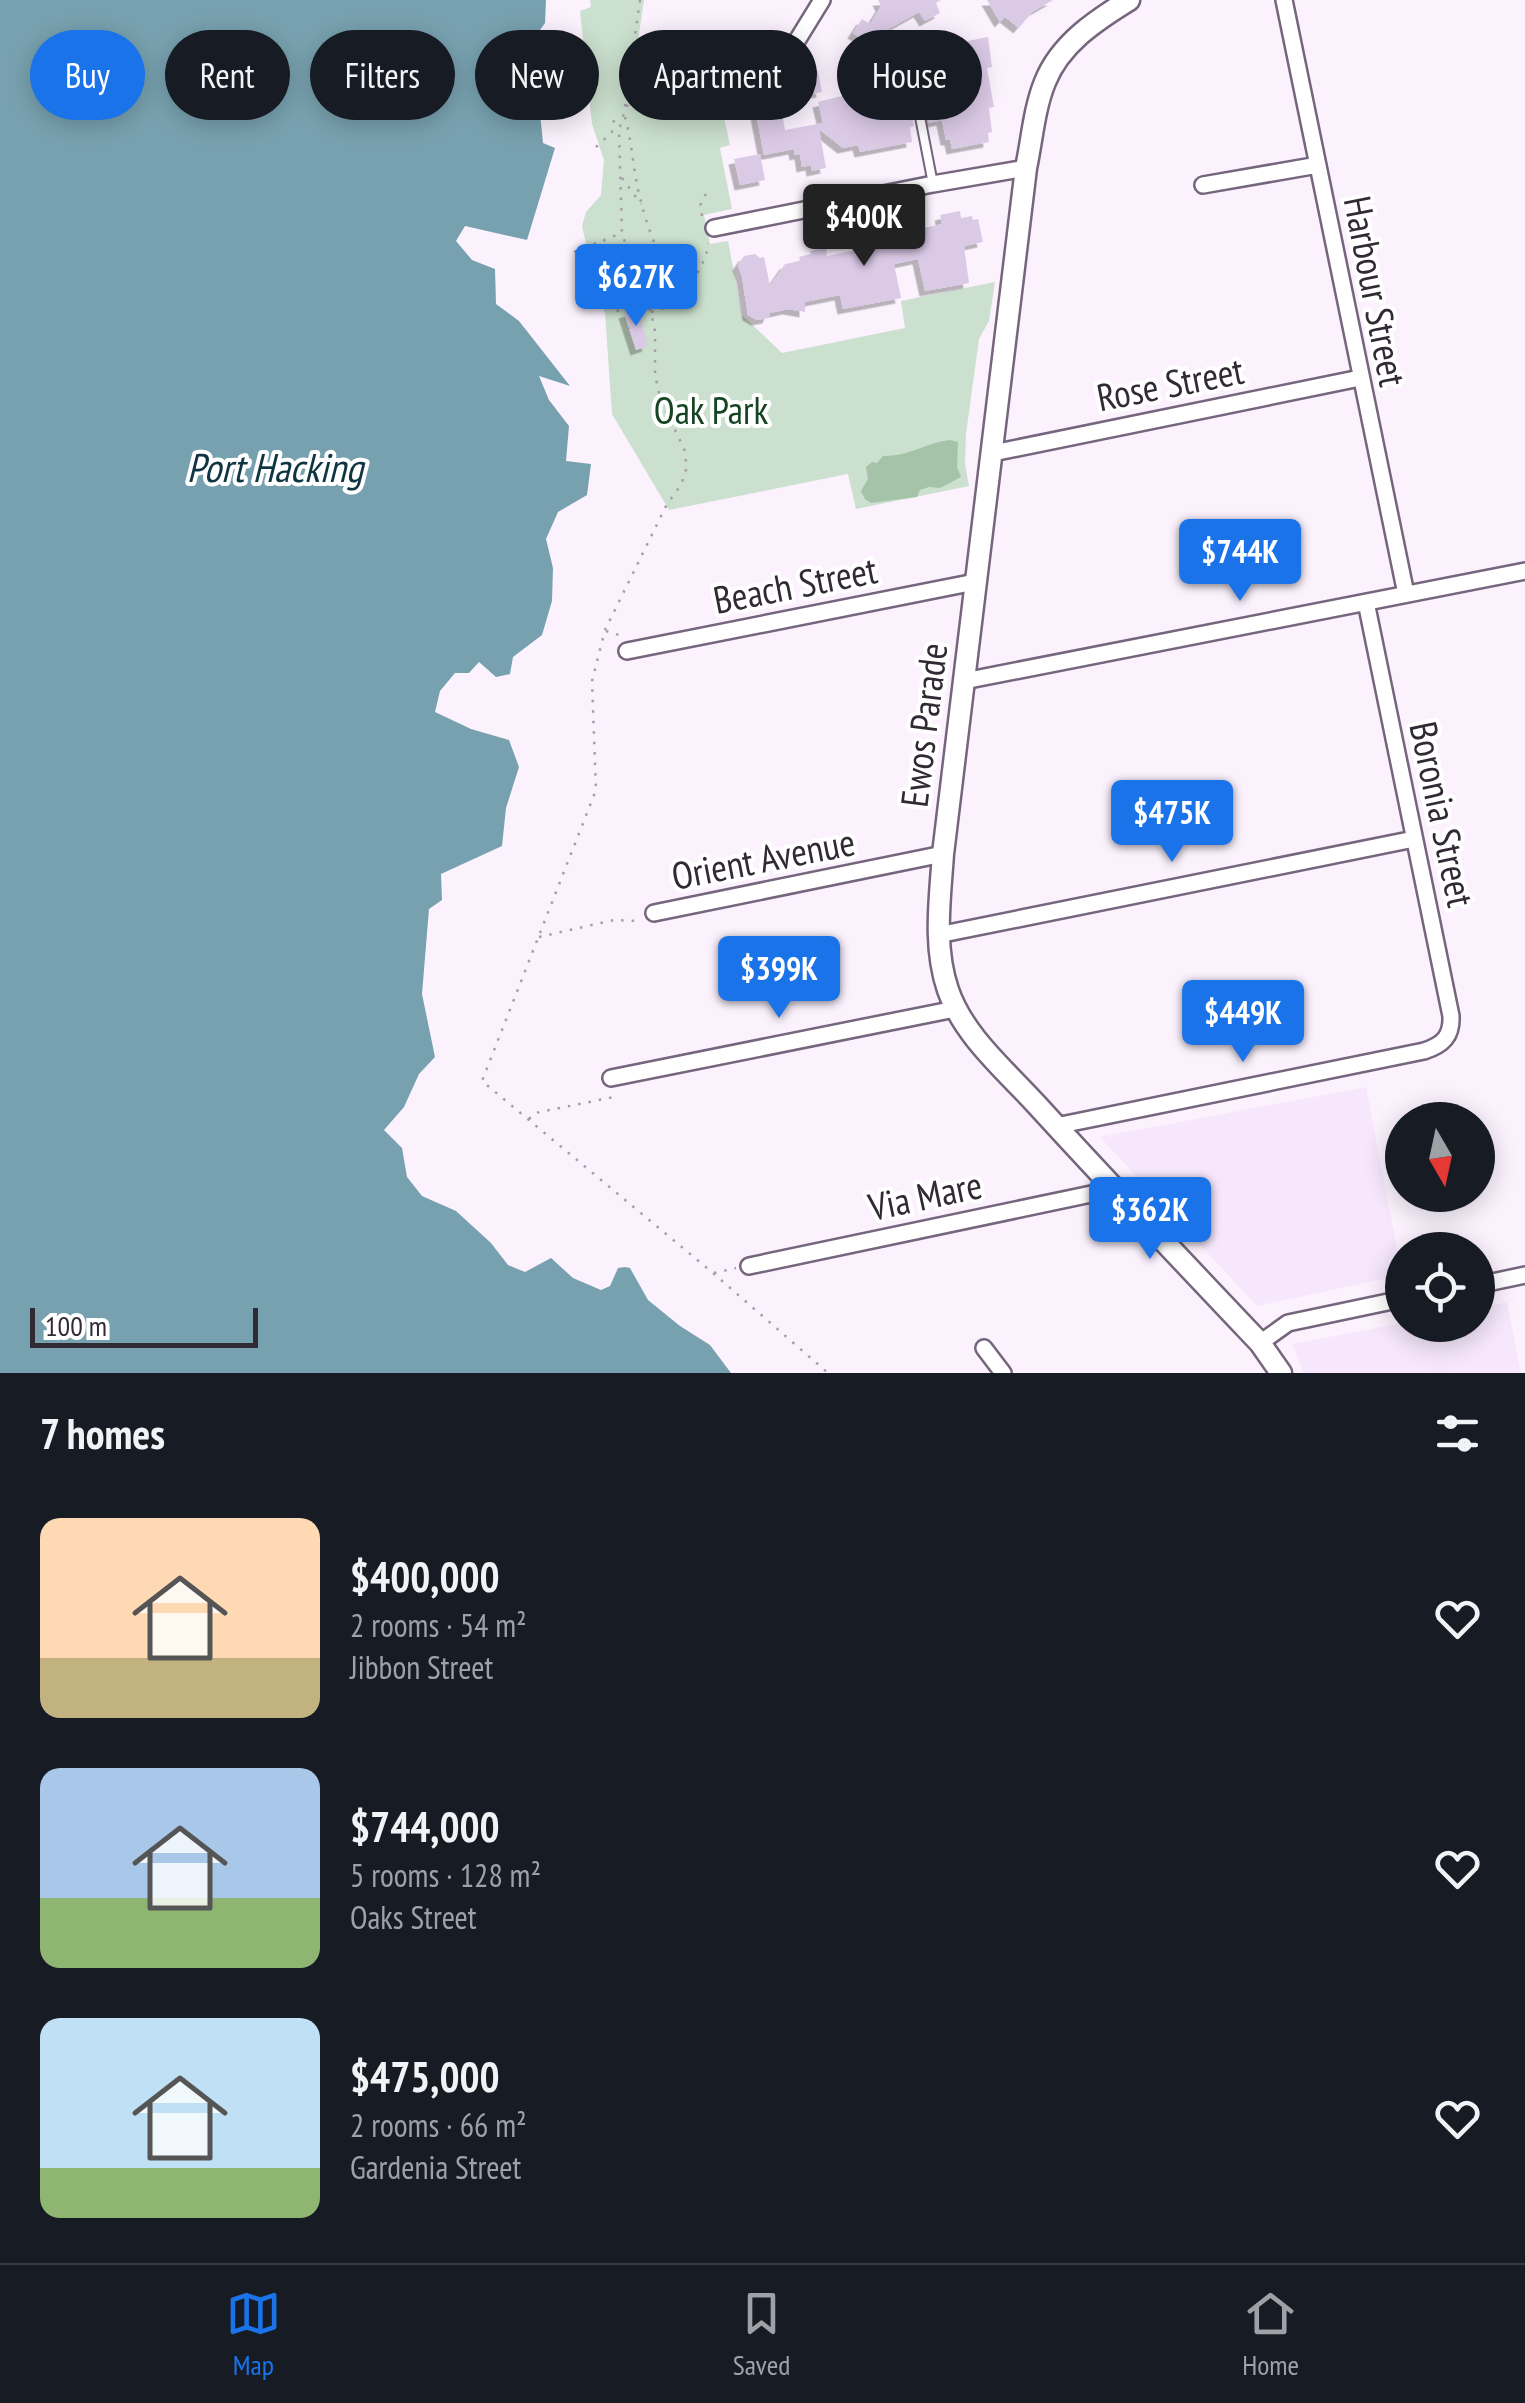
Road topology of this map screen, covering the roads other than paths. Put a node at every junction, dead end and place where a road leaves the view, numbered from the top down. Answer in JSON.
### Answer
{"nodes":[{"id":1,"x":822,"y":0,"type":"edge"},
{"id":2,"x":1129,"y":0,"type":"edge"},
{"id":3,"x":1284,"y":0,"type":"edge"},
{"id":4,"x":1099,"y":8,"type":"edge"},
{"id":5,"x":804,"y":30,"type":"edge"},
{"id":6,"x":921,"y":120,"type":"edge"},
{"id":7,"x":1318,"y":165,"type":"junction"},
{"id":8,"x":1026,"y":168,"type":"junction"},
{"id":9,"x":933,"y":184,"type":"junction"},
{"id":10,"x":1203,"y":186,"type":"dead end"},
{"id":11,"x":708,"y":228,"type":"road end"},
{"id":12,"x":1360,"y":378,"type":"junction"},
{"id":13,"x":993,"y":452,"type":"junction"},
{"id":14,"x":1525,"y":570,"type":"edge"},
{"id":15,"x":975,"y":582,"type":"junction"},
{"id":16,"x":1406,"y":594,"type":"junction"},
{"id":17,"x":1366,"y":602,"type":"junction"},
{"id":18,"x":627,"y":650,"type":"dead end"},
{"id":19,"x":964,"y":681,"type":"junction"},
{"id":20,"x":1414,"y":839,"type":"junction"},
{"id":21,"x":943,"y":854,"type":"junction"},
{"id":22,"x":654,"y":913,"type":"road end"},
{"id":23,"x":938,"y":935,"type":"junction"},
{"id":24,"x":956,"y":1009,"type":"junction"},
{"id":25,"x":610,"y":1078,"type":"dead end"},
{"id":26,"x":1056,"y":1126,"type":"junction"},
{"id":27,"x":1115,"y":1189,"type":"junction"},
{"id":28,"x":749,"y":1266,"type":"road end"},
{"id":29,"x":1525,"y":1275,"type":"edge"},
{"id":30,"x":1495,"y":1281,"type":"edge"},
{"id":31,"x":1385,"y":1304,"type":"edge"},
{"id":32,"x":1260,"y":1343,"type":"junction"},
{"id":33,"x":984,"y":1348,"type":"dead end"},
{"id":34,"x":1003,"y":1373,"type":"edge"},
{"id":35,"x":1281,"y":1373,"type":"edge"}],
"edges":[{"from":1,"to":5,"type":"street"},
{"from":2,"to":4,"type":"street","name":"Ewos Parade"},
{"from":3,"to":7,"type":"street","name":"Harbour Street"},
{"from":4,"to":8,"type":"street","name":"Ewos Parade"},
{"from":6,"to":9,"type":"lane"},
{"from":7,"to":10,"type":"street"},
{"from":7,"to":12,"type":"street","name":"Harbour Street"},
{"from":8,"to":9,"type":"street"},
{"from":8,"to":13,"type":"street","name":"Ewos Parade"},
{"from":9,"to":11,"type":"street"},
{"from":12,"to":13,"type":"street","name":"Rose Street"},
{"from":12,"to":16,"type":"street","name":"Harbour Street"},
{"from":13,"to":15,"type":"street","name":"Ewos Parade"},
{"from":14,"to":16,"type":"street"},
{"from":15,"to":18,"type":"street","name":"Beach Street"},
{"from":15,"to":19,"type":"street","name":"Ewos Parade"},
{"from":16,"to":17,"type":"street"},
{"from":17,"to":19,"type":"street"},
{"from":17,"to":20,"type":"street","name":"Boronia Street"},
{"from":19,"to":21,"type":"street","name":"Ewos Parade"},
{"from":20,"to":23,"type":"street"},
{"from":20,"to":26,"type":"street","name":"Boronia Street"},
{"from":21,"to":22,"type":"street","name":"Orient Avenue"},
{"from":21,"to":23,"type":"street","name":"Ewos Parade"},
{"from":23,"to":24,"type":"street","name":"Ewos Parade"},
{"from":24,"to":25,"type":"street"},
{"from":24,"to":26,"type":"street","name":"Ewos Parade"},
{"from":26,"to":27,"type":"street","name":"Ewos Parade"},
{"from":27,"to":28,"type":"street","name":"Via Mare"},
{"from":27,"to":32,"type":"street","name":"Ewos Parade"},
{"from":29,"to":30,"type":"street"},
{"from":31,"to":32,"type":"street"},
{"from":32,"to":35,"type":"street","name":"Ewos Parade"},
{"from":33,"to":34,"type":"street"}]}
